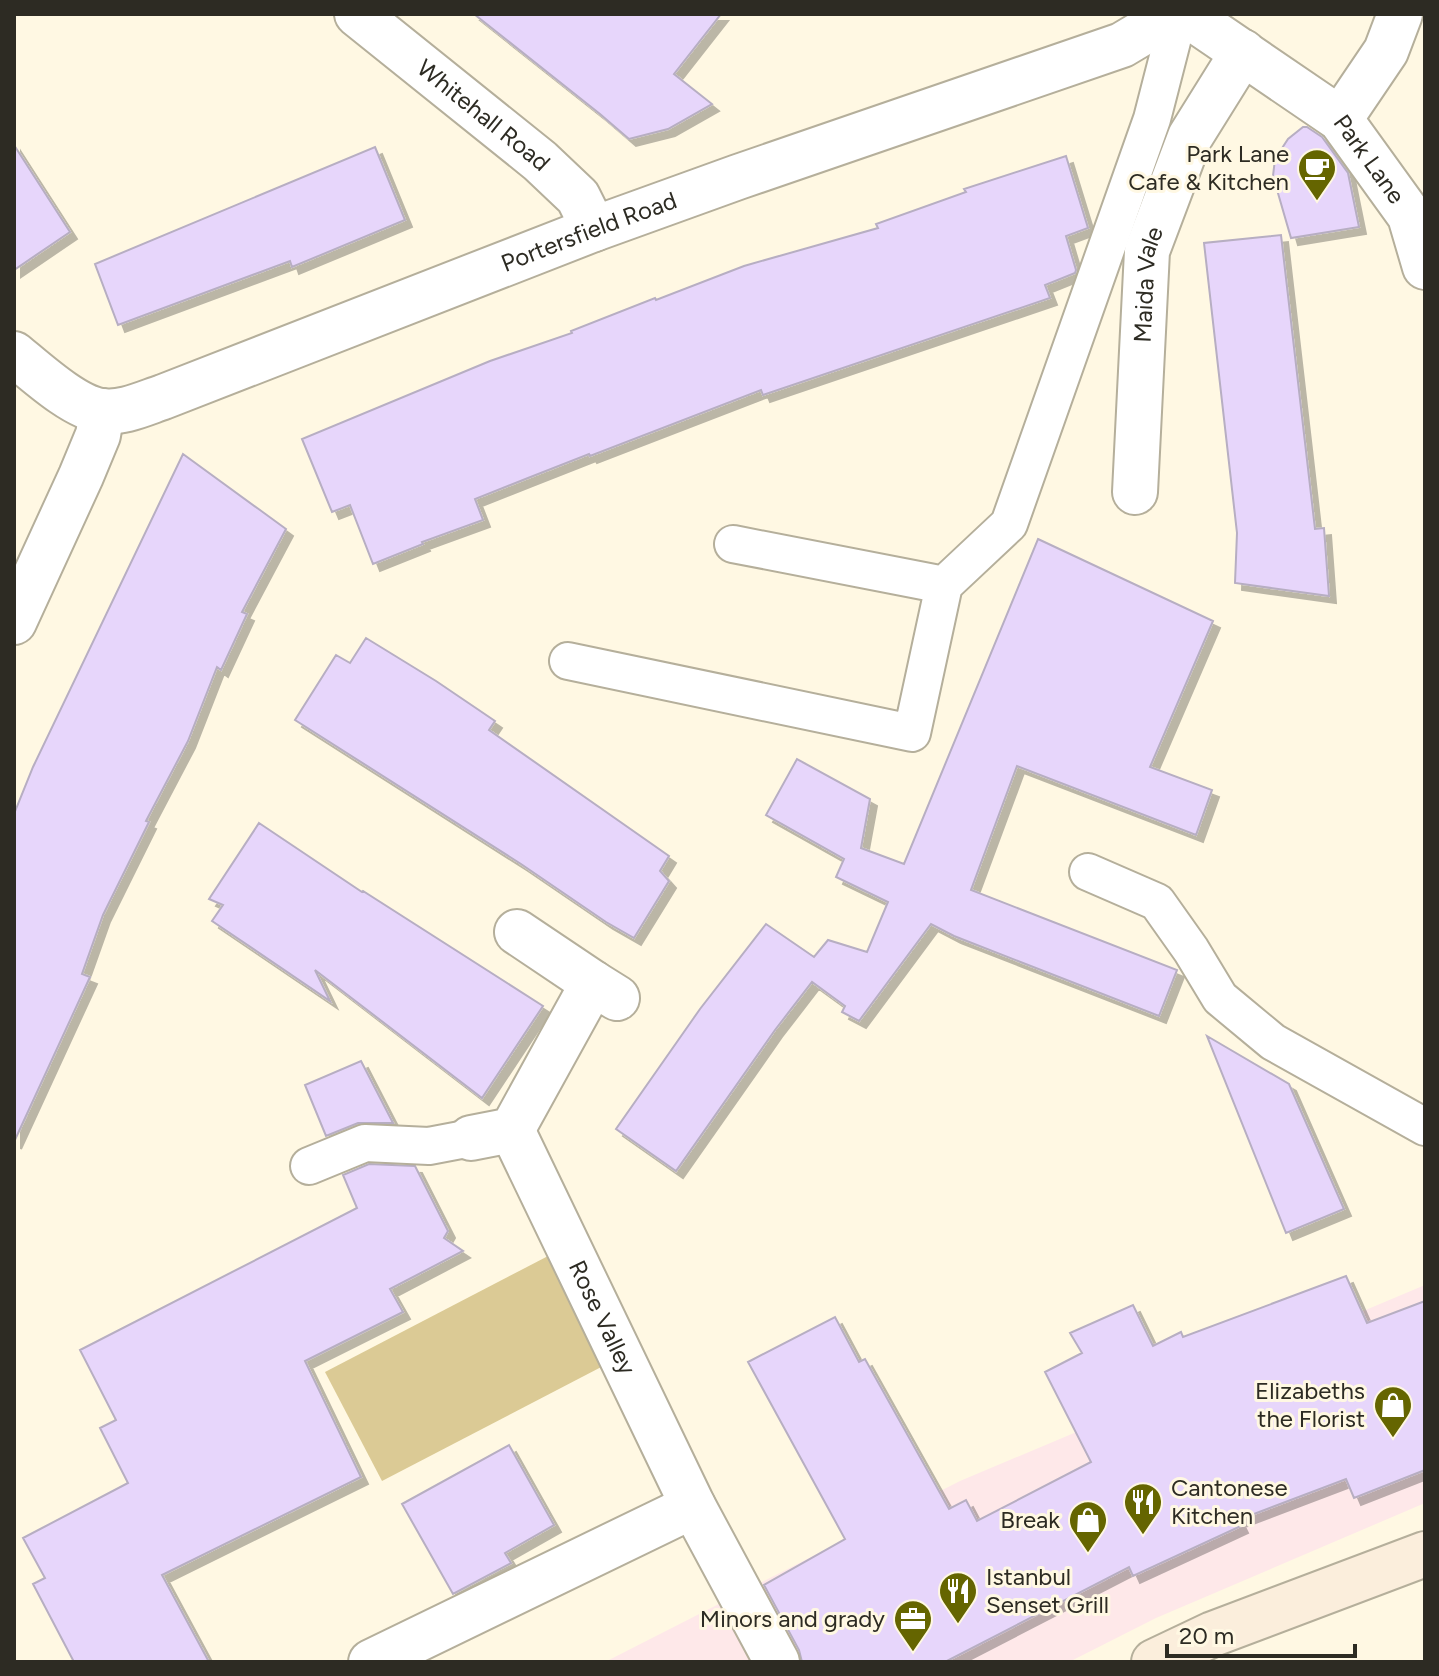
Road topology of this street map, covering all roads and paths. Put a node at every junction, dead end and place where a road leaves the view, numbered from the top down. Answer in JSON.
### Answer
{"nodes":[{"id":1,"x":357,"y":14,"type":"edge"},
{"id":2,"x":1176,"y":14,"type":"edge"},
{"id":3,"x":1186,"y":14,"type":"edge"},
{"id":4,"x":1400,"y":14,"type":"edge"},
{"id":5,"x":1243,"y":52,"type":"junction"},
{"id":6,"x":1340,"y":119,"type":"junction"},
{"id":7,"x":594,"y":229,"type":"junction"},
{"id":8,"x":1425,"y":267,"type":"edge"},
{"id":9,"x":14,"y":354,"type":"edge"},
{"id":10,"x":102,"y":411,"type":"junction"},
{"id":11,"x":1135,"y":492,"type":"dead end"},
{"id":12,"x":733,"y":544,"type":"dead end"},
{"id":13,"x":944,"y":585,"type":"junction"},
{"id":14,"x":14,"y":622,"type":"edge"},
{"id":15,"x":568,"y":661,"type":"dead end"},
{"id":16,"x":1088,"y":872,"type":"dead end"},
{"id":17,"x":517,"y":932,"type":"dead end"},
{"id":18,"x":1425,"y":1127,"type":"edge"},
{"id":19,"x":512,"y":1130,"type":"junction"},
{"id":20,"x":471,"y":1138,"type":"joint"},
{"id":21,"x":309,"y":1166,"type":"dead end"},
{"id":22,"x":693,"y":1506,"type":"junction"},
{"id":23,"x":1425,"y":1554,"type":"edge"},
{"id":24,"x":371,"y":1662,"type":"edge"},
{"id":25,"x":777,"y":1662,"type":"edge"},
{"id":26,"x":1154,"y":1662,"type":"edge"}],
"edges":[{"from":1,"to":7,"type":"street","name":"Whitehall Road"},
{"from":2,"to":7,"type":"street","name":"Portersfield Road"},
{"from":2,"to":13,"type":"lane"},
{"from":3,"to":5,"type":"street"},
{"from":4,"to":6,"type":"street","name":"Park Lane"},
{"from":5,"to":6,"type":"street"},
{"from":5,"to":11,"type":"street","name":"Maida Vale"},
{"from":6,"to":8,"type":"street","name":"Park Lane"},
{"from":7,"to":10,"type":"street","name":"Portersfield Road"},
{"from":9,"to":10,"type":"street"},
{"from":10,"to":14,"type":"street"},
{"from":12,"to":13,"type":"lane"},
{"from":13,"to":15,"type":"lane"},
{"from":16,"to":18,"type":"lane"},
{"from":17,"to":19,"type":"street"},
{"from":19,"to":20,"type":"street"},
{"from":19,"to":22,"type":"street","name":"Rose Valley"},
{"from":20,"to":21,"type":"lane"},
{"from":22,"to":24,"type":"street"},
{"from":22,"to":25,"type":"street","name":"Rose Valley"},
{"from":23,"to":26,"type":"street"}]}
